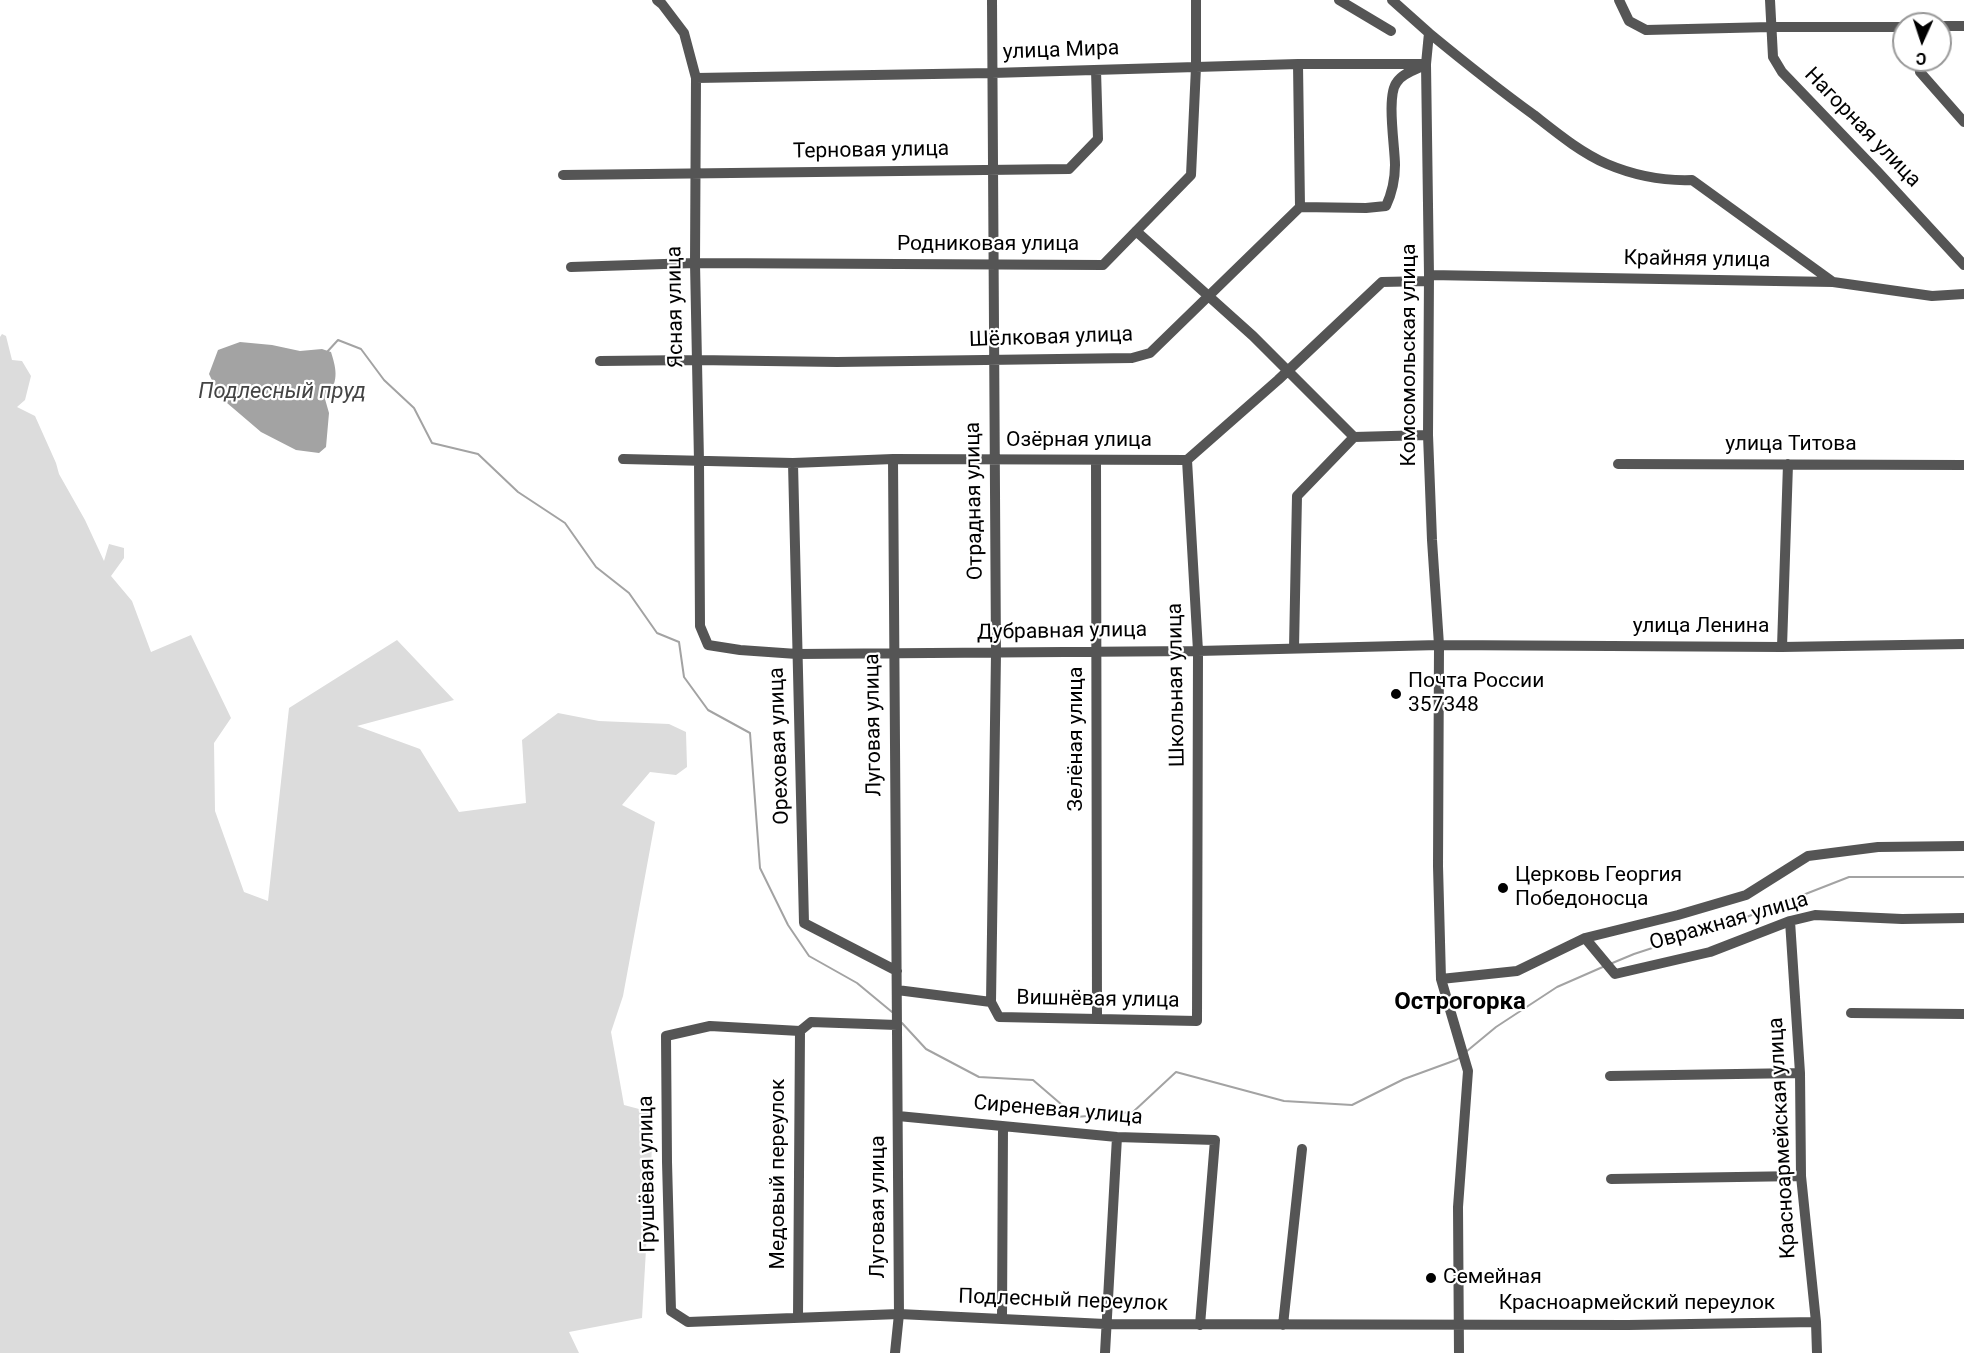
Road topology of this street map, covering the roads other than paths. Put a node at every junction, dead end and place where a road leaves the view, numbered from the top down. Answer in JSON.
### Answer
{"nodes":[{"id":1,"x":657,"y":0,"type":"edge"},
{"id":2,"x":992,"y":0,"type":"edge"},
{"id":3,"x":1196,"y":0,"type":"edge"},
{"id":4,"x":1339,"y":0,"type":"edge"},
{"id":5,"x":1392,"y":0,"type":"edge"},
{"id":6,"x":1619,"y":0,"type":"edge"},
{"id":7,"x":1770,"y":0,"type":"edge"},
{"id":8,"x":1771,"y":27,"type":"junction"},
{"id":9,"x":1892,"y":27,"type":"edge"},
{"id":10,"x":1391,"y":31,"type":"dead end"},
{"id":11,"x":1429,"y":33,"type":"junction"},
{"id":12,"x":1298,"y":64,"type":"junction"},
{"id":13,"x":1426,"y":64,"type":"junction"},
{"id":14,"x":1196,"y":67,"type":"junction"},
{"id":15,"x":1096,"y":70,"type":"junction"},
{"id":16,"x":1920,"y":72,"type":"edge"},
{"id":17,"x":992,"y":73,"type":"junction"},
{"id":18,"x":696,"y":78,"type":"junction"},
{"id":19,"x":1964,"y":122,"type":"edge"},
{"id":20,"x":993,"y":170,"type":"junction"},
{"id":21,"x":694,"y":173,"type":"junction"},
{"id":22,"x":563,"y":175,"type":"dead end"},
{"id":23,"x":1300,"y":207,"type":"junction"},
{"id":24,"x":1136,"y":231,"type":"junction"},
{"id":25,"x":695,"y":263,"type":"junction"},
{"id":26,"x":993,"y":265,"type":"junction"},
{"id":27,"x":1964,"y":265,"type":"edge"},
{"id":28,"x":571,"y":267,"type":"dead end"},
{"id":29,"x":1429,"y":278,"type":"junction"},
{"id":30,"x":1833,"y":282,"type":"junction"},
{"id":31,"x":1964,"y":294,"type":"edge"},
{"id":32,"x":1208,"y":297,"type":"junction"},
{"id":33,"x":993,"y":359,"type":"junction"},
{"id":34,"x":696,"y":360,"type":"junction"},
{"id":35,"x":600,"y":361,"type":"dead end"},
{"id":36,"x":1287,"y":371,"type":"junction"},
{"id":37,"x":1428,"y":435,"type":"junction"},
{"id":38,"x":1354,"y":437,"type":"junction"},
{"id":39,"x":623,"y":459,"type":"dead end"},
{"id":40,"x":893,"y":459,"type":"junction"},
{"id":41,"x":1096,"y":460,"type":"junction"},
{"id":42,"x":1187,"y":460,"type":"junction"},
{"id":43,"x":699,"y":461,"type":"junction"},
{"id":44,"x":994,"y":461,"type":"junction"},
{"id":45,"x":793,"y":463,"type":"junction"},
{"id":46,"x":1618,"y":464,"type":"dead end"},
{"id":47,"x":1788,"y":464,"type":"junction"},
{"id":48,"x":1964,"y":465,"type":"edge"},
{"id":49,"x":700,"y":626,"type":"joint"},
{"id":50,"x":1964,"y":644,"type":"edge"},
{"id":51,"x":1439,"y":645,"type":"junction"},
{"id":52,"x":1782,"y":647,"type":"junction"},
{"id":53,"x":1294,"y":648,"type":"junction"},
{"id":54,"x":1097,"y":651,"type":"junction"},
{"id":55,"x":1198,"y":651,"type":"junction"},
{"id":56,"x":893,"y":653,"type":"junction"},
{"id":57,"x":996,"y":653,"type":"junction"},
{"id":58,"x":797,"y":654,"type":"junction"},
{"id":59,"x":1964,"y":846,"type":"edge"},
{"id":60,"x":1198,"y":910,"type":"joint"},
{"id":61,"x":1964,"y":918,"type":"edge"},
{"id":62,"x":1790,"y":921,"type":"junction"},
{"id":63,"x":1585,"y":938,"type":"junction"},
{"id":64,"x":897,"y":971,"type":"junction"},
{"id":65,"x":1441,"y":979,"type":"junction"},
{"id":66,"x":897,"y":990,"type":"junction"},
{"id":67,"x":991,"y":1002,"type":"junction"},
{"id":68,"x":1851,"y":1013,"type":"dead end"},
{"id":69,"x":1964,"y":1014,"type":"edge"},
{"id":70,"x":1097,"y":1018,"type":"junction"},
{"id":71,"x":897,"y":1025,"type":"junction"},
{"id":72,"x":800,"y":1031,"type":"junction"},
{"id":73,"x":1800,"y":1073,"type":"junction"},
{"id":74,"x":1610,"y":1076,"type":"dead end"},
{"id":75,"x":898,"y":1116,"type":"junction"},
{"id":76,"x":1003,"y":1127,"type":"junction"},
{"id":77,"x":1117,"y":1137,"type":"junction"},
{"id":78,"x":1302,"y":1149,"type":"dead end"},
{"id":79,"x":1801,"y":1176,"type":"junction"},
{"id":80,"x":1611,"y":1179,"type":"dead end"},
{"id":81,"x":671,"y":1311,"type":"joint"},
{"id":82,"x":899,"y":1314,"type":"junction"},
{"id":83,"x":798,"y":1317,"type":"junction"},
{"id":84,"x":1002,"y":1319,"type":"junction"},
{"id":85,"x":1816,"y":1322,"type":"junction"},
{"id":86,"x":1105,"y":1324,"type":"junction"},
{"id":87,"x":1200,"y":1324,"type":"junction"},
{"id":88,"x":1458,"y":1324,"type":"junction"},
{"id":89,"x":1283,"y":1325,"type":"junction"},
{"id":90,"x":895,"y":1353,"type":"edge"},
{"id":91,"x":1105,"y":1353,"type":"edge"},
{"id":92,"x":1459,"y":1353,"type":"edge"},
{"id":93,"x":1817,"y":1353,"type":"edge"}],
"edges":[{"from":1,"to":18,"type":"street","name":"Ясная улица"},
{"from":2,"to":17,"type":"street","name":"Отрадная улица"},
{"from":3,"to":14,"type":"street","name":"Родниковая улица"},
{"from":4,"to":10,"type":"street"},
{"from":5,"to":11,"type":"street"},
{"from":6,"to":8,"type":"street"},
{"from":7,"to":8,"type":"street","name":"Нагорная улица"},
{"from":8,"to":9,"type":"street"},
{"from":8,"to":27,"type":"street","name":"Нагорная улица"},
{"from":11,"to":13,"type":"street","name":"Комсомольская улица"},
{"from":11,"to":30,"type":"street"},
{"from":12,"to":13,"type":"street","name":"улица Мира"},
{"from":12,"to":14,"type":"street","name":"улица Мира"},
{"from":12,"to":23,"type":"street"},
{"from":13,"to":23,"type":"street"},
{"from":13,"to":29,"type":"street","name":"Комсомольская улица"},
{"from":14,"to":15,"type":"street","name":"улица Мира"},
{"from":14,"to":24,"type":"street","name":"Родниковая улица"},
{"from":15,"to":17,"type":"street","name":"улица Мира"},
{"from":15,"to":20,"type":"street","name":"Терновая улица"},
{"from":16,"to":19,"type":"street"},
{"from":17,"to":18,"type":"street","name":"улица Мира"},
{"from":17,"to":20,"type":"street","name":"Отрадная улица"},
{"from":18,"to":21,"type":"street","name":"Ясная улица"},
{"from":20,"to":21,"type":"street","name":"Терновая улица"},
{"from":20,"to":26,"type":"street","name":"Отрадная улица"},
{"from":21,"to":22,"type":"street","name":"Терновая улица"},
{"from":21,"to":25,"type":"street","name":"Ясная улица"},
{"from":23,"to":32,"type":"street","name":"Шёлковая улица"},
{"from":24,"to":26,"type":"street","name":"Родниковая улица"},
{"from":24,"to":32,"type":"street"},
{"from":25,"to":26,"type":"street","name":"Родниковая улица"},
{"from":25,"to":28,"type":"street","name":"Родниковая улица"},
{"from":25,"to":34,"type":"street","name":"Ясная улица"},
{"from":26,"to":33,"type":"street","name":"Отрадная улица"},
{"from":29,"to":30,"type":"street","name":"Крайняя улица"},
{"from":29,"to":36,"type":"street"},
{"from":29,"to":37,"type":"street","name":"Комсомольская улица"},
{"from":30,"to":31,"type":"street","name":"Крайняя улица"},
{"from":32,"to":33,"type":"street","name":"Шёлковая улица"},
{"from":32,"to":36,"type":"street"},
{"from":33,"to":34,"type":"street","name":"Шёлковая улица"},
{"from":33,"to":44,"type":"street","name":"Отрадная улица"},
{"from":34,"to":35,"type":"street","name":"Шёлковая улица"},
{"from":34,"to":43,"type":"street","name":"Ясная улица"},
{"from":36,"to":38,"type":"street"},
{"from":36,"to":42,"type":"street"},
{"from":37,"to":38,"type":"street"},
{"from":37,"to":51,"type":"street","name":"Комсомольская улица"},
{"from":38,"to":53,"type":"street"},
{"from":39,"to":43,"type":"street","name":"Озёрная улица"},
{"from":40,"to":44,"type":"street","name":"Озёрная улица"},
{"from":40,"to":45,"type":"street","name":"Озёрная улица"},
{"from":40,"to":56,"type":"street","name":"Луговая улица"},
{"from":41,"to":42,"type":"street","name":"Озёрная улица"},
{"from":41,"to":44,"type":"street","name":"Озёрная улица"},
{"from":41,"to":54,"type":"street","name":"Зелёная улица"},
{"from":42,"to":55,"type":"street","name":"Школьная улица"},
{"from":43,"to":45,"type":"street","name":"Озёрная улица"},
{"from":43,"to":49,"type":"street","name":"Ясная улица"},
{"from":44,"to":57,"type":"street","name":"Отрадная улица"},
{"from":45,"to":58,"type":"street","name":"Ореховая улица"},
{"from":46,"to":47,"type":"street","name":"улица Титова"},
{"from":47,"to":48,"type":"street","name":"улица Титова"},
{"from":47,"to":52,"type":"street"},
{"from":49,"to":58,"type":"street","name":"Дубравная улица"},
{"from":50,"to":52,"type":"street","name":"улица Ленина"},
{"from":51,"to":52,"type":"street","name":"улица Ленина"},
{"from":51,"to":53,"type":"street","name":"Дубравная улица"},
{"from":51,"to":65,"type":"street","name":"Комсомольская улица"},
{"from":53,"to":55,"type":"street","name":"Дубравная улица"},
{"from":54,"to":55,"type":"street","name":"Дубравная улица"},
{"from":54,"to":57,"type":"street","name":"Дубравная улица"},
{"from":54,"to":70,"type":"street","name":"Зелёная улица"},
{"from":55,"to":60,"type":"street","name":"Школьная улица"},
{"from":56,"to":57,"type":"street","name":"Дубравная улица"},
{"from":56,"to":58,"type":"street","name":"Дубравная улица"},
{"from":56,"to":64,"type":"street","name":"Луговая улица"},
{"from":57,"to":67,"type":"street","name":"Отрадная улица"},
{"from":58,"to":64,"type":"street","name":"Ореховая улица"},
{"from":59,"to":63,"type":"street","name":"Овражная улица"},
{"from":60,"to":70,"type":"street","name":"Вишнёвая улица"},
{"from":61,"to":62,"type":"street","name":"Овражная улица"},
{"from":62,"to":63,"type":"street","name":"Овражная улица"},
{"from":62,"to":73,"type":"street","name":"Красноармейская улица"},
{"from":63,"to":65,"type":"street","name":"Овражная улица"},
{"from":64,"to":66,"type":"street","name":"Луговая улица"},
{"from":65,"to":88,"type":"street","name":"Комсомольская улица"},
{"from":66,"to":67,"type":"street","name":"Вишнёвая улица"},
{"from":66,"to":71,"type":"street","name":"Луговая улица"},
{"from":67,"to":70,"type":"street","name":"Вишнёвая улица"},
{"from":68,"to":69,"type":"street"},
{"from":71,"to":72,"type":"street"},
{"from":71,"to":75,"type":"street","name":"Луговая улица"},
{"from":72,"to":81,"type":"street","name":"Грушёвая улица"},
{"from":72,"to":83,"type":"street","name":"Медовый переулок"},
{"from":73,"to":74,"type":"street"},
{"from":73,"to":79,"type":"street","name":"Красноармейская улица"},
{"from":75,"to":76,"type":"street","name":"Сиреневая улица"},
{"from":75,"to":82,"type":"street","name":"Луговая улица"},
{"from":76,"to":77,"type":"street","name":"Сиреневая улица"},
{"from":76,"to":84,"type":"street"},
{"from":77,"to":86,"type":"street"},
{"from":77,"to":87,"type":"street","name":"Сиреневая улица"},
{"from":78,"to":89,"type":"street"},
{"from":79,"to":80,"type":"street"},
{"from":79,"to":85,"type":"street","name":"Красноармейская улица"},
{"from":81,"to":83,"type":"street","name":"Подлесный переулок"},
{"from":82,"to":83,"type":"street","name":"Подлесный переулок"},
{"from":82,"to":84,"type":"street","name":"Подлесный переулок"},
{"from":82,"to":90,"type":"street","name":"Луговая улица"},
{"from":84,"to":86,"type":"street","name":"Подлесный переулок"},
{"from":85,"to":88,"type":"street","name":"Красноармейский переулок"},
{"from":85,"to":93,"type":"street","name":"Красноармейская улица"},
{"from":86,"to":87,"type":"street","name":"Подлесный переулок"},
{"from":86,"to":91,"type":"street"},
{"from":87,"to":89,"type":"street","name":"Подлесный переулок"},
{"from":88,"to":89,"type":"street","name":"Подлесный переулок"},
{"from":88,"to":92,"type":"street"}]}
